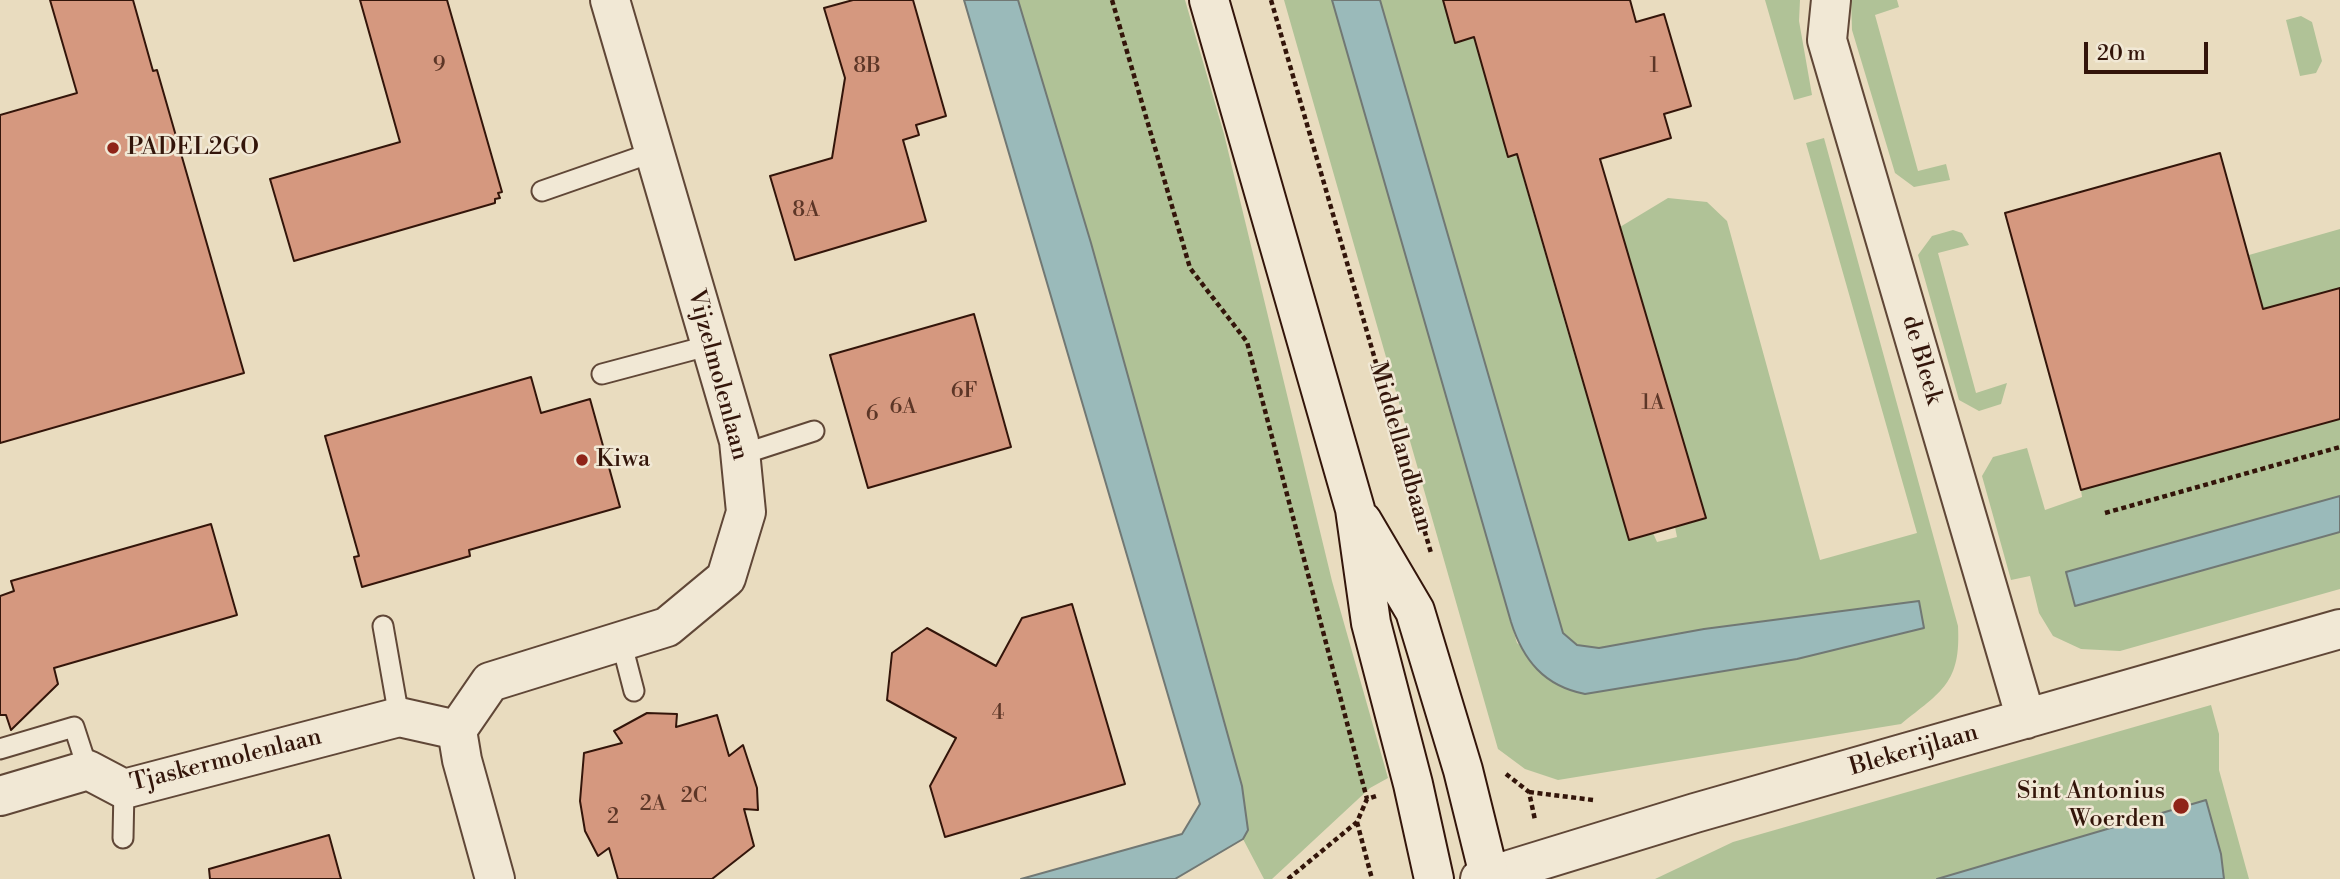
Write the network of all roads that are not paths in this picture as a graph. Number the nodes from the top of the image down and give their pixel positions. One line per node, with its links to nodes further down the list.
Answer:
1 (610, 0): 4 (street, Vijzelmolenlaan)
2 (1209, 0): 10 (street, Middellandbaan)
3 (1831, 0): 16 (street, de Bleek)
4 (654, 152): 5 (lane); 6 (street, Vijzelmolenlaan)
5 (542, 191)
6 (711, 345): 7 (lane); 9 (street, Vijzelmolenlaan)
7 (602, 374)
8 (814, 431): 9 (lane)
9 (740, 454): 13 (street, Vijzelmolenlaan)
10 (1355, 509): 23 (street, Middellandbaan); 25 (street, Middellandbaan)
11 (383, 626): 15 (lane)
12 (2340, 629): 16 (street, Blekerijlaan)
13 (621, 641): 14 (lane); 17 (street, Vijzelmolenlaan)
14 (634, 691)
15 (399, 717): 17 (street, Tjaskermolenlaan); 20 (street, Tjaskermolenlaan)
16 (2026, 719): 23 (street, Blekerijlaan)
17 (457, 730): 24 (street)
18 (0, 750): 19 (lane)
19 (88, 770): 20 (street, Tjaskermolenlaan); 21 (street)
20 (124, 789): 22 (lane)
21 (0, 796)
22 (123, 838)
23 (1486, 878)
24 (495, 879)
25 (1434, 879)

